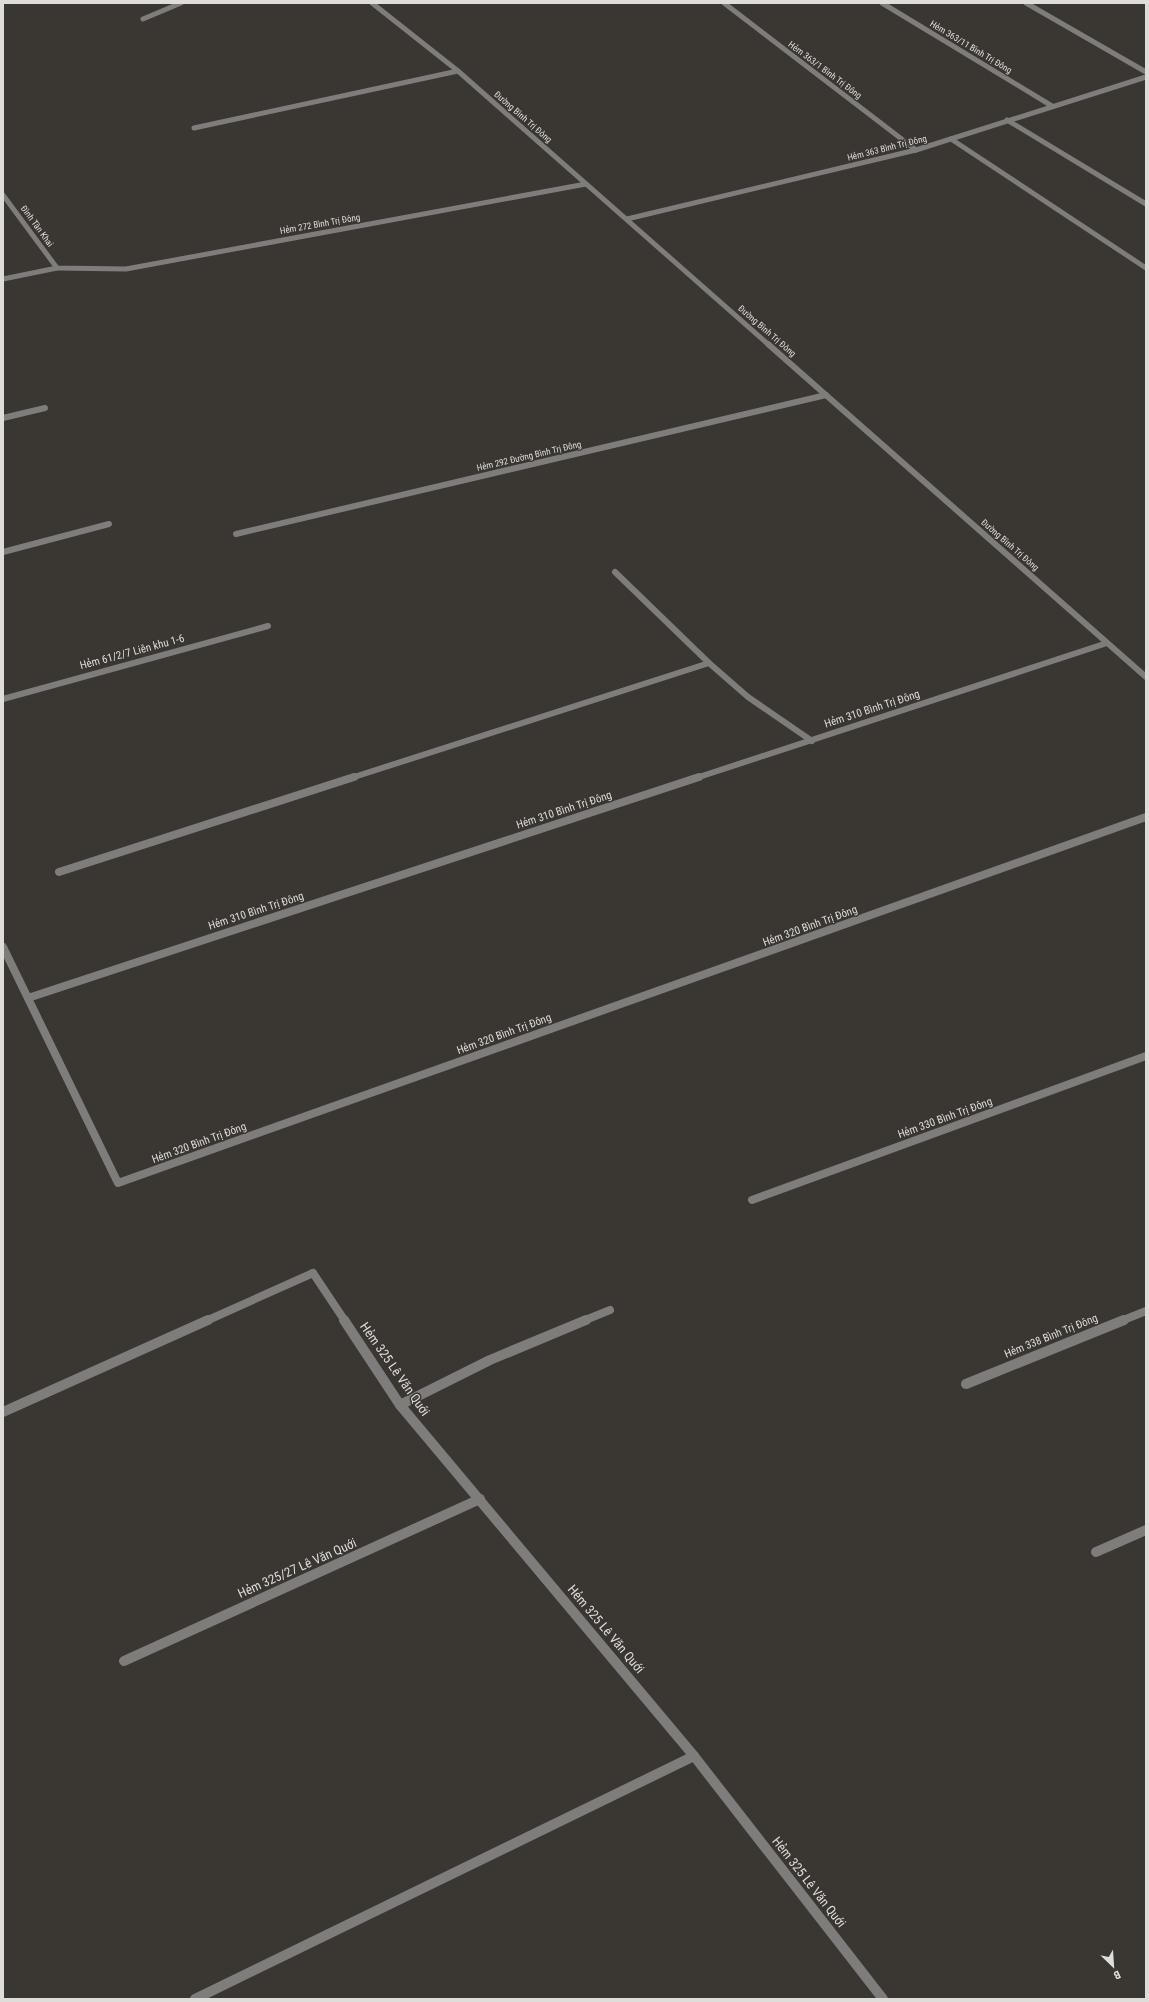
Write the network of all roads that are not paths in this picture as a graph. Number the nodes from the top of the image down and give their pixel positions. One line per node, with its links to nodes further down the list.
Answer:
1 (181, 3): 6 (street)
2 (372, 3): 7 (street, Đường Bình Trị Đông)
3 (724, 3): 14 (street, Hẻm 363/1 Bình Trị Đông)
4 (882, 3): 10 (street, Hẻm 363/11 Bình Trị Đông)
5 (1026, 3): 8 (street)
6 (143, 19)
7 (458, 71): 12 (street); 15 (street, Đường Bình Trị Đông)
8 (1146, 72)
9 (1146, 77): 10 (street, Hẻm 363 Bình Trị Đông)
10 (1052, 106): 11 (street, Hẻm 363 Bình Trị Đông)
11 (1008, 120): 13 (street, Hẻm 363 Bình Trị Đông); 17 (street)
12 (194, 128)
13 (951, 139): 14 (street, Hẻm 363 Bình Trị Đông); 20 (street)
14 (916, 150): 18 (street, Hẻm 363 Bình Trị Đông)
15 (586, 184): 18 (street, Đường Bình Trị Đông); 19 (street, Hẻm 272 Bình Trị Đông)
16 (3, 195): 19 (street, Đình Tân Khai)
17 (1146, 204)
18 (627, 219): 22 (street, Đường Bình Trị Đông)
19 (56, 268): 21 (street, Hẻm 272 Bình Trị Đông)
20 (1146, 268)
21 (3, 279)
22 (826, 395): 26 (street, Hẻm 292 Đường Bình Trị Đông); 30 (street, Đường Bình Trị Đông)
23 (45, 408): 24 (street)
24 (3, 418)
25 (109, 524): 27 (street)
26 (236, 534)
27 (3, 552)
28 (615, 572): 31 (street)
29 (268, 626): 33 (street, Hẻm 61/2/7 Liên khu 1-6)
30 (1107, 643): 32 (street, Đường Bình Trị Đông); 34 (street, Hẻm 310 Bình Trị Đông)
31 (709, 663): 34 (street); 36 (street)
32 (1146, 677)
33 (3, 699)
34 (812, 741): 38 (street, Hẻm 310 Bình Trị Đông)
35 (1146, 818): 38 (street, Hẻm 320 Bình Trị Đông)
36 (59, 872)
37 (3, 946): 38 (street, Hẻm 320 Bình Trị Đông)
38 (28, 998)
39 (1146, 1056): 40 (street, Hẻm 330 Bình Trị Đông)
40 (752, 1200)
41 (610, 1310): 44 (street)
42 (1146, 1311): 43 (street, Hẻm 338 Bình Trị Đông)
43 (966, 1384)
44 (400, 1405): 45 (street, Hẻm 325 Lê Văn Quới); 46 (street, Hẻm 325 Lê Văn Quới)
45 (3, 1412)
46 (480, 1499): 49 (street, Hẻm 325/27 Lê Văn Quới); 50 (street, Hẻm 325 Lê Văn Quới)
47 (1146, 1530): 48 (street)
48 (1096, 1552)
49 (124, 1661)
50 (694, 1756): 51 (street); 52 (street, Hẻm 325 Lê Văn Quới)
51 (195, 1999)
52 (883, 1999)

